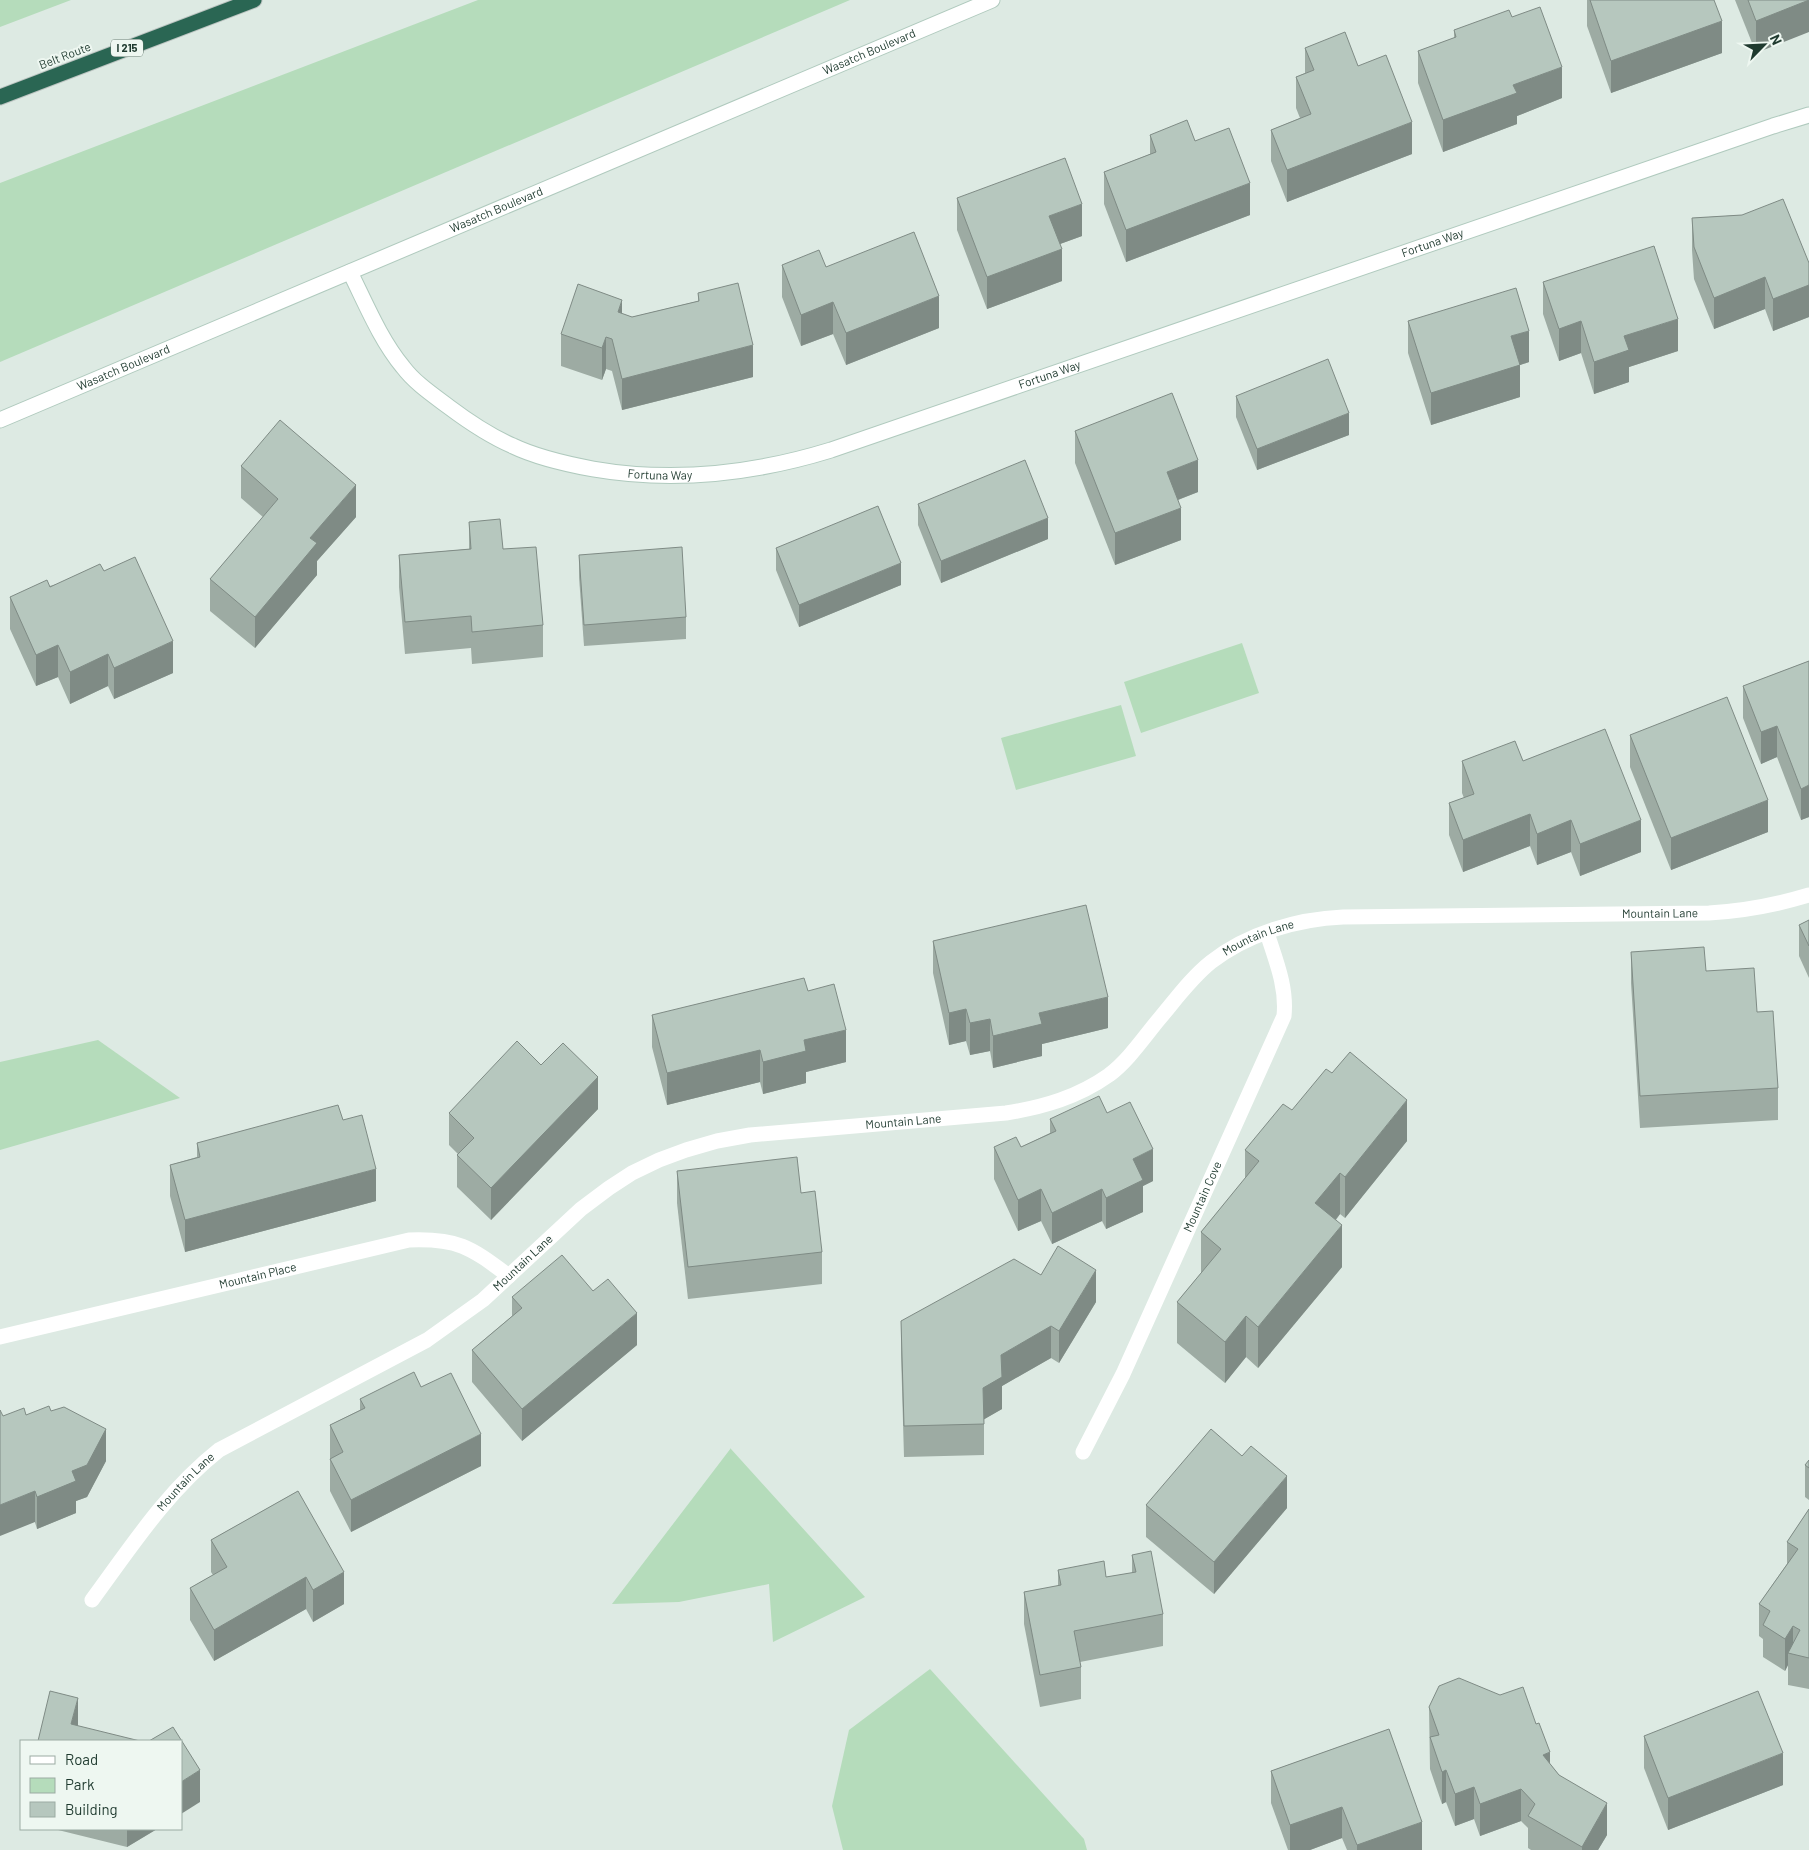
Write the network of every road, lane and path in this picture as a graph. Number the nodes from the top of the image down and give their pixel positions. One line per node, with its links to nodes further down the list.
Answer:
1 (254, 0): 3 (highway, Belt Route / I 215)
2 (992, 0): 5 (street, Wasatch Boulevard)
3 (0, 97)
4 (1809, 115): 5 (street, Fortuna Way)
5 (350, 272): 6 (street, Wasatch Boulevard)
6 (0, 420)
7 (1809, 895): 8 (street, Mountain Lane)
8 (1266, 933): 9 (street, Mountain Lane); 11 (street, Mountain Cove)
9 (510, 1276): 10 (street, Mountain Place); 12 (street, Mountain Lane)
10 (0, 1337)
11 (1083, 1452)
12 (92, 1600)

